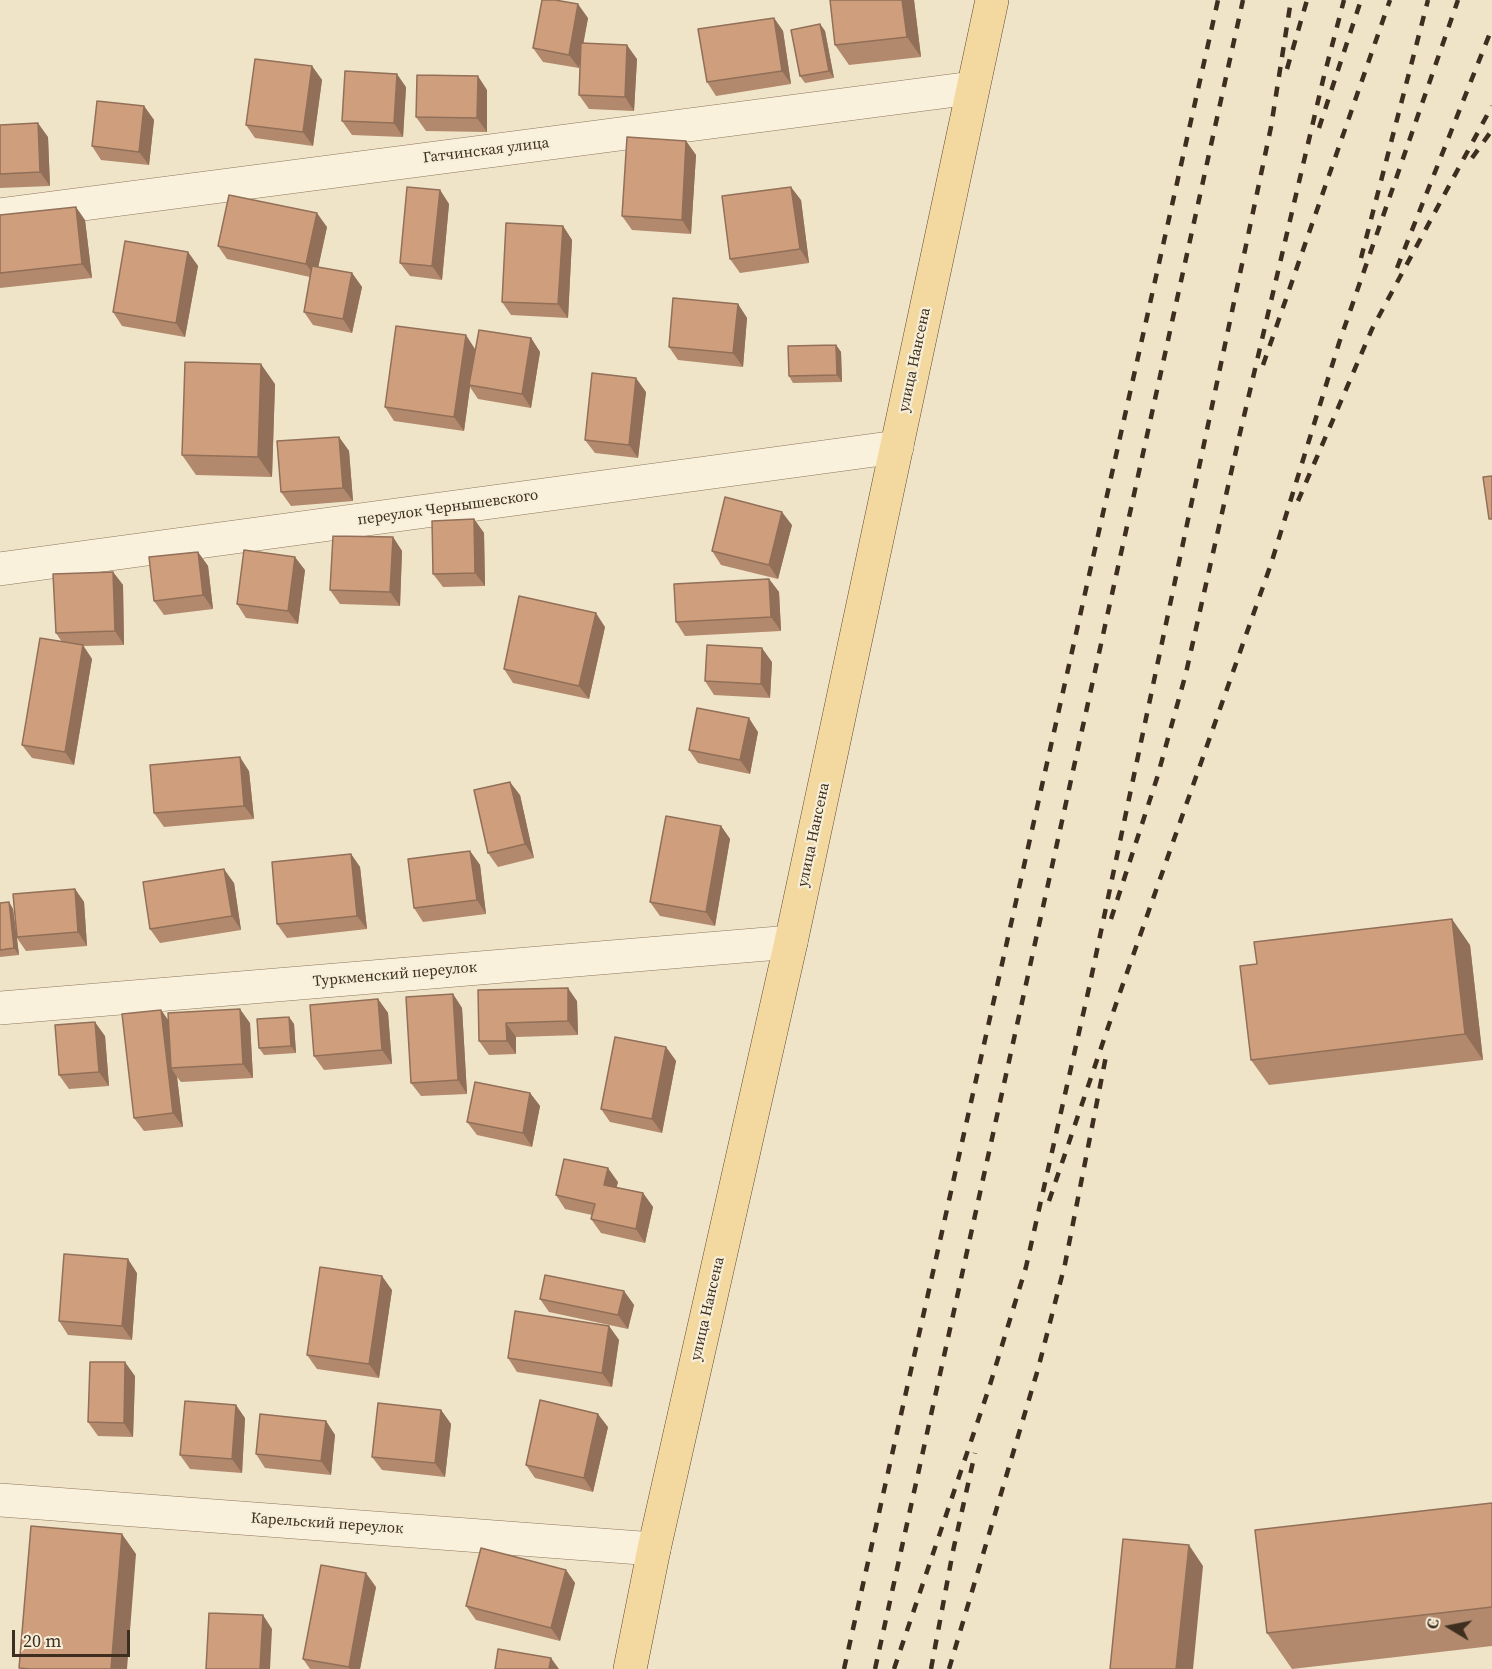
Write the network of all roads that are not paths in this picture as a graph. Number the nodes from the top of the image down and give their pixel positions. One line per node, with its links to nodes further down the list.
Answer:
1 (992, 0): 2 (main road, улица Нансена)
2 (972, 88): 3 (street, Гатчинская улица); 4 (main road, улица Нансена)
3 (0, 215)
4 (897, 447): 5 (street, переулок Чернышевского); 6 (main road, улица Нансена)
5 (0, 569)
6 (791, 942): 7 (street, Туркменский переулок); 9 (main road, улица Нансена)
7 (0, 1008)
8 (0, 1500): 9 (street, Карельский переулок)
9 (654, 1549): 10 (main road, улица Нансена)
10 (630, 1669)

